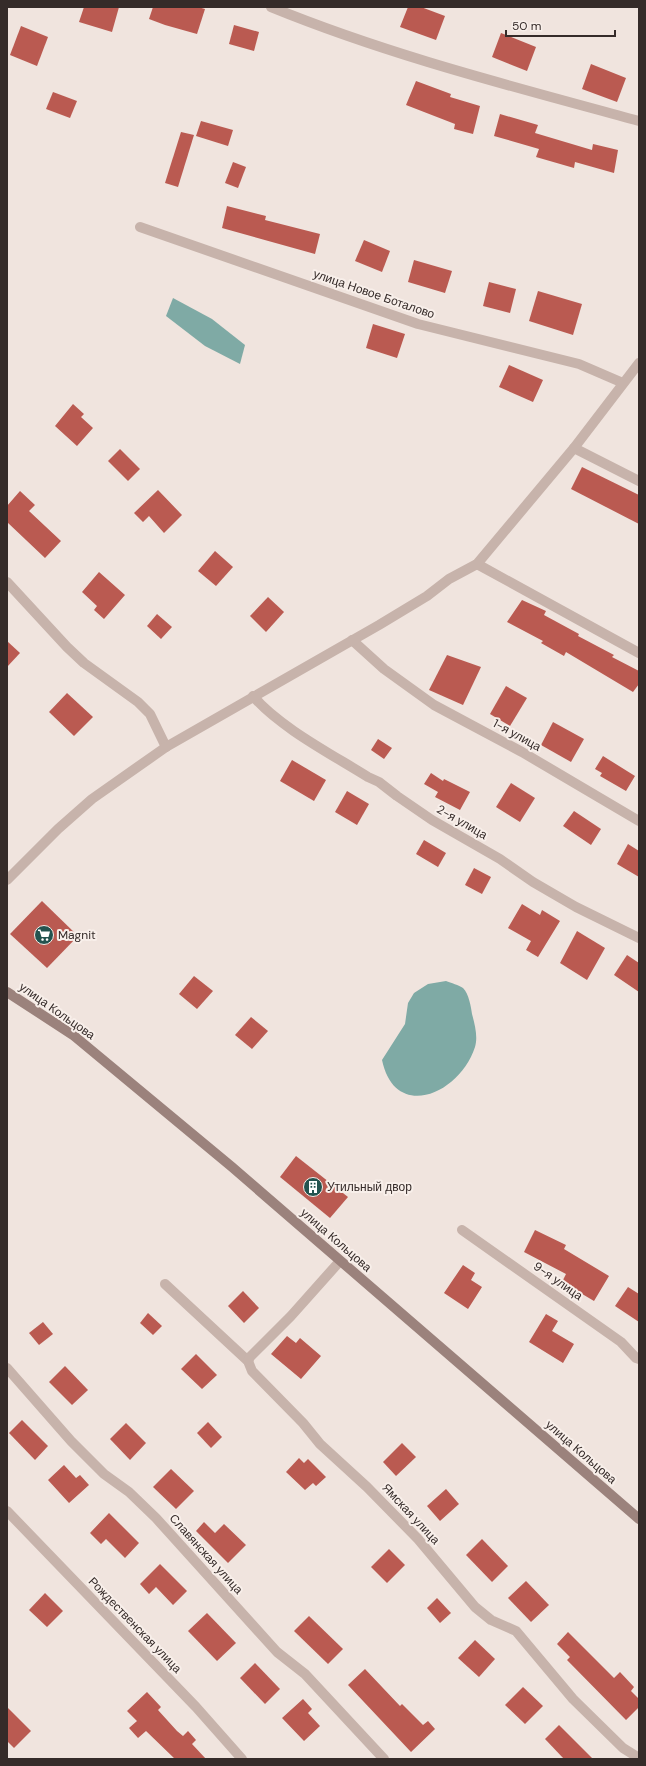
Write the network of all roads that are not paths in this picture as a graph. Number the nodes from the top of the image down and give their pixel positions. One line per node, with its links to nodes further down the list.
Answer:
1 (271, 7): 2 (street)
2 (639, 121)
3 (140, 227): 5 (street, улица Новое Боталово)
4 (639, 363): 5 (street)
5 (623, 383): 6 (street)
6 (574, 448): 7 (street); 8 (street)
7 (639, 481)
8 (477, 564): 10 (street); 11 (street)
9 (7, 582): 13 (street)
10 (352, 640): 12 (street); 14 (street, 1-я улица)
11 (639, 653)
12 (253, 696): 13 (street); 16 (street, 2-я улица)
13 (166, 747): 15 (street)
14 (639, 821)
15 (7, 880)
16 (639, 938)
17 (7, 992): 19 (main road, улица Кольцова)
18 (462, 1230): 21 (street, 9-я улица)
19 (340, 1261): 22 (street); 25 (main road, улица Кольцова)
20 (165, 1284): 22 (street, Ямская улица)
21 (638, 1358)
22 (248, 1362): 26 (street, Ямская улица)
23 (7, 1368): 28 (street, Славянская улица)
24 (7, 1511): 27 (street, Рождественская улица)
25 (639, 1519)
26 (639, 1758)
27 (242, 1759)
28 (384, 1759)

